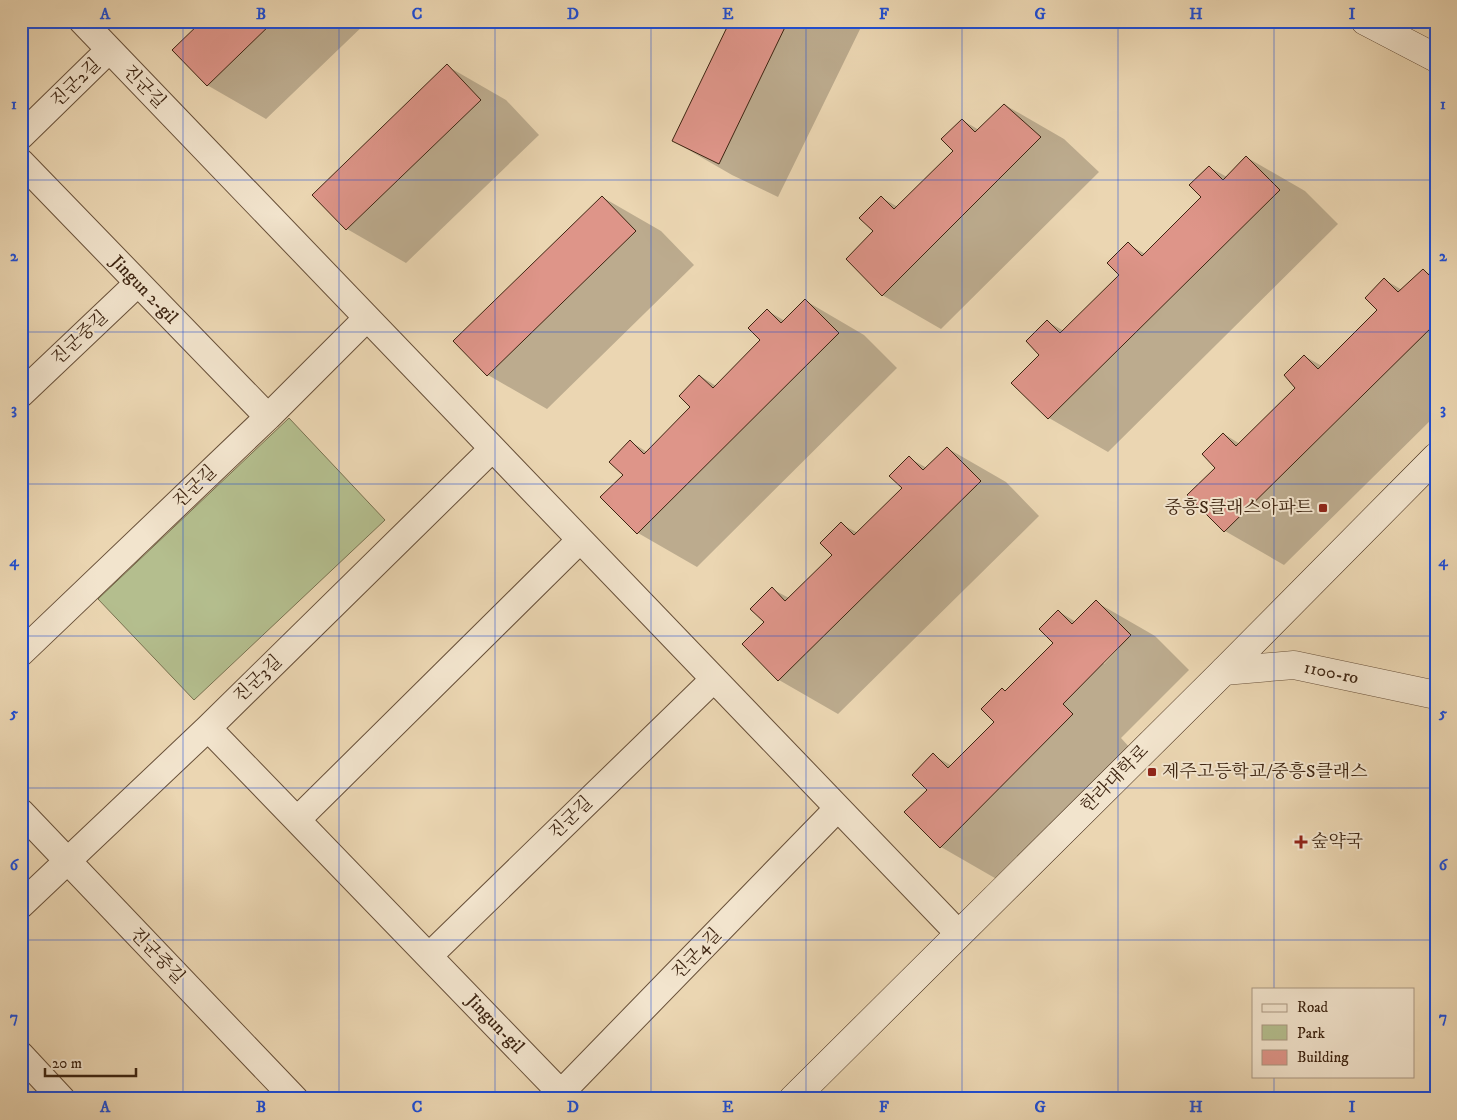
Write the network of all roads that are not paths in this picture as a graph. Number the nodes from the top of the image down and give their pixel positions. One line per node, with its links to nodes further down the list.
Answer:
1 (82, 21): 3 (street)
2 (1366, 21): 4 (main road)
3 (109, 50): 5 (street, 진군2길); 8 (street, 진군길)
4 (1436, 58)
5 (21, 136)
6 (21, 162): 7 (street, Jingun 2-gil)
7 (138, 283): 9 (street, 진군중길); 10 (street, Jingun 2-gil)
8 (367, 318): 10 (street, 진군길); 11 (street, 진군길)
9 (21, 394)
10 (268, 418): 14 (street, 진군길)
11 (492, 449): 13 (street, 진군길); 18 (street, 진군3길)
12 (1436, 457): 15 (main road, 한라대학로)
13 (580, 540): 16 (street, 진군길); 21 (street)
14 (21, 653)
15 (1224, 671): 17 (main road, 1100-ro); 24 (main road, 한라대학로)
16 (714, 679): 19 (street, 진군길); 25 (street, 진군길)
17 (1436, 695)
18 (208, 728): 21 (street); 22 (street, 진군3길)
19 (838, 808): 24 (street, 진군길); 27 (street, 진군4길)
20 (21, 812): 22 (street, 진군중길)
21 (297, 820): 25 (street, Jingun-gil)
22 (67, 862): 23 (street, 진군3길); 29 (street, 진군중길)
23 (21, 905)
24 (959, 934): 30 (main road, 한라대학로)
25 (429, 956): 27 (street, Jingun-gil)
26 (26, 1068): 28 (street)
27 (558, 1096)
28 (62, 1099)
29 (295, 1099)
30 (793, 1099)

